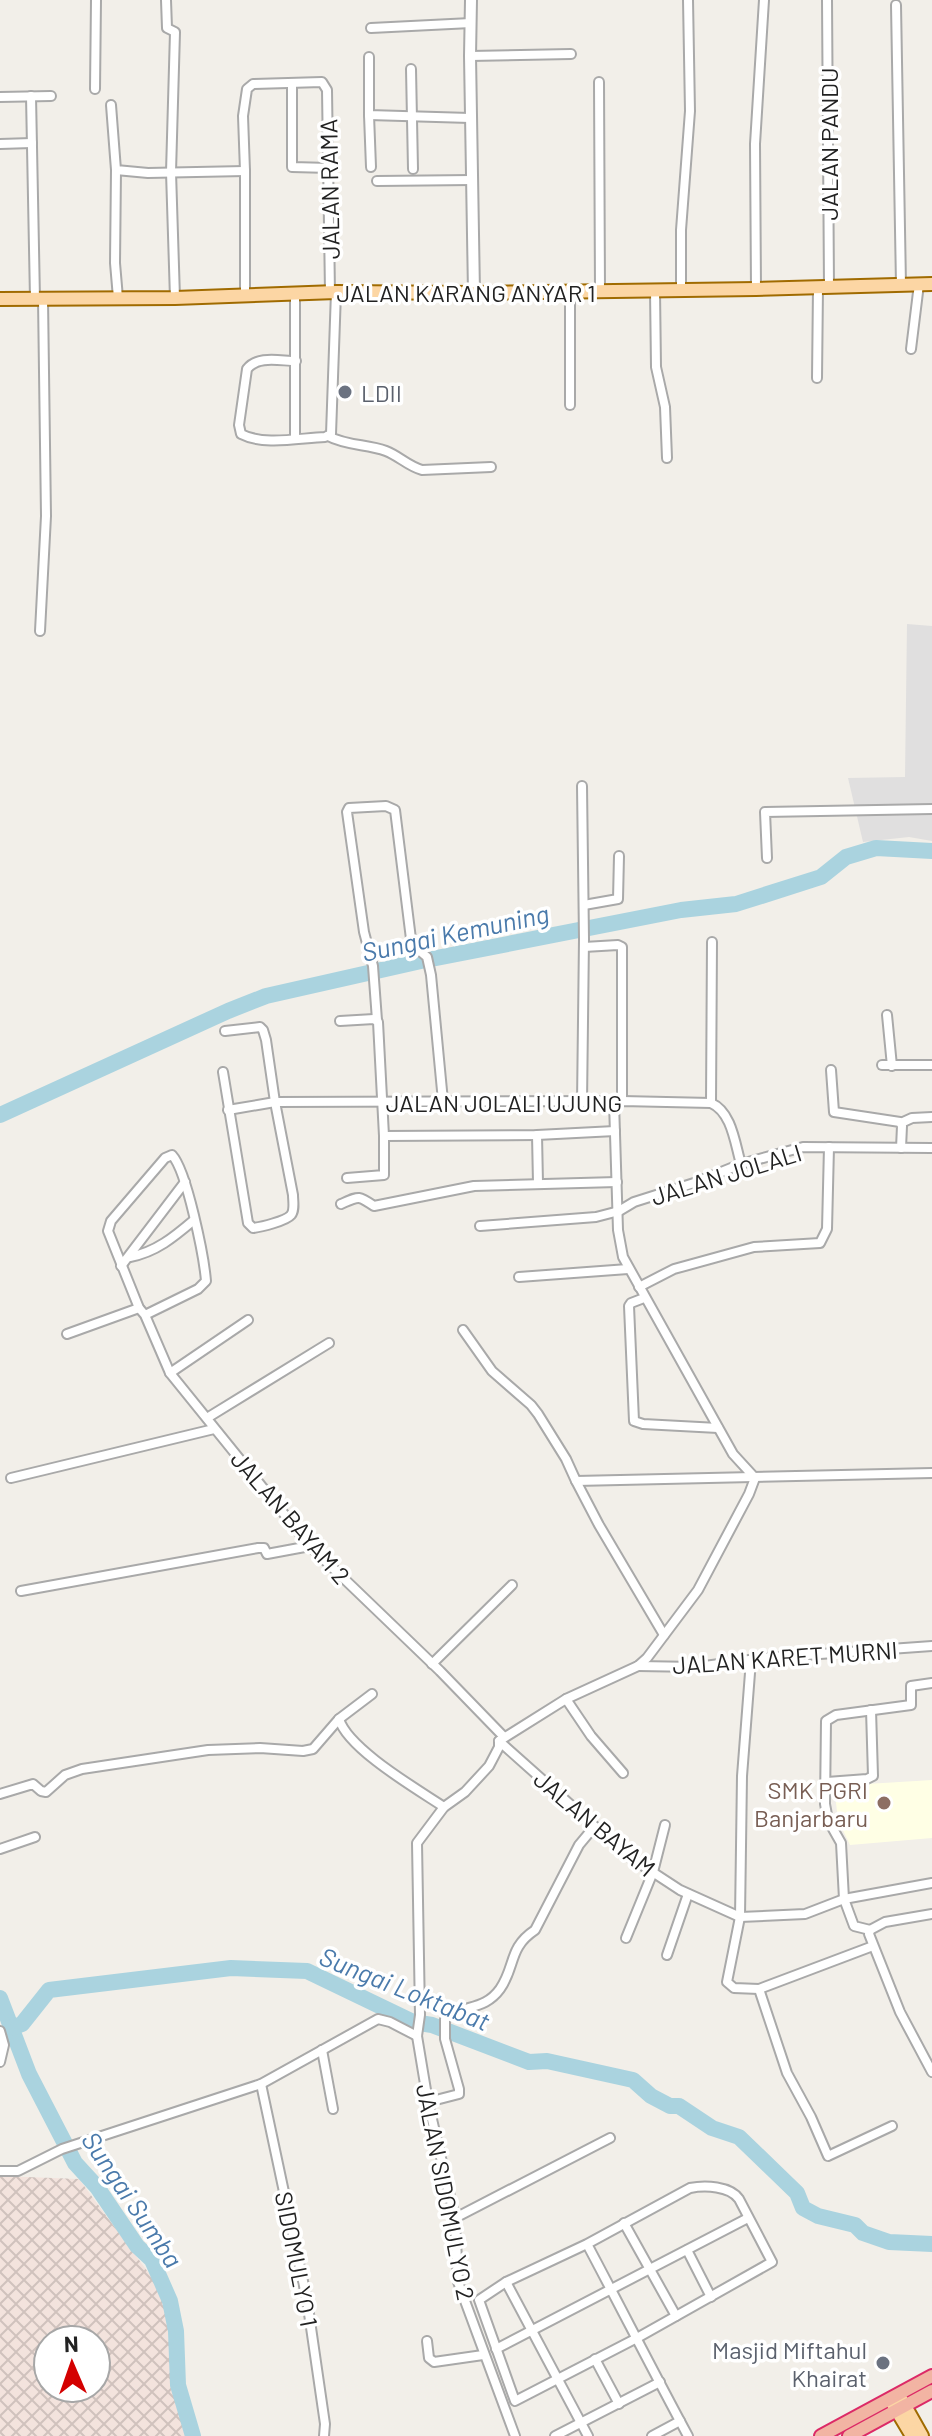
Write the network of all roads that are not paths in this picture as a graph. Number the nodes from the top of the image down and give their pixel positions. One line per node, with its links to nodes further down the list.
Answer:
1 (96, 0): 16 (street)
2 (166, 0): 31 (street)
3 (471, 0): 8 (street)
4 (688, 0): 38 (street)
5 (764, 0): 37 (street)
6 (827, 0): 36 (street, JALAN PANDU)
7 (896, 5): 35 (street)
8 (471, 23): 9 (street); 11 (street)
9 (371, 28)
10 (571, 54): 11 (street)
11 (470, 56): 23 (street)
12 (369, 57): 21 (street)
13 (411, 69): 22 (street)
14 (599, 82): 39 (street)
15 (292, 83): 27 (street, JALAN RAMA); 27 (street); 30 (street)
16 (95, 89)
17 (31, 96): 18 (street); 19 (street); 24 (street)
18 (51, 96)
19 (0, 97)
20 (111, 105): 29 (street)
21 (369, 115): 22 (street); 26 (street)
22 (412, 116): 23 (street); 28 (street)
23 (470, 118): 32 (street)
24 (32, 143): 25 (street); 49 (street)
25 (0, 144)
26 (371, 167)
27 (330, 168): 41 (street, JALAN RAMA)
28 (413, 169)
29 (116, 170): 31 (street); 46 (street)
30 (245, 171): 31 (street); 45 (street)
31 (171, 172): 47 (street)
32 (472, 180): 33 (street); 44 (street)
33 (377, 181)
34 (926, 284): 35 (main road, JALAN KARANG ANYAR 1); 50 (street)
35 (901, 285): 36 (main road, JALAN KARANG ANYAR 1)
36 (823, 288): 37 (main road, JALAN KARANG ANYAR 1); 52 (street, JALAN PANDU)
37 (756, 289): 38 (main road, JALAN KARANG ANYAR 1)
38 (681, 290): 40 (main road, JALAN KARANG ANYAR 1)
39 (600, 291): 40 (main road, JALAN KARANG ANYAR 1); 42 (main road, JALAN KARANG ANYAR 1)
40 (655, 291): 56 (street)
41 (333, 292): 43 (main road, JALAN KARANG ANYAR 1); 44 (main road, JALAN KARANG ANYAR 1); 54 (street, JALAN RAMA)
42 (570, 292): 44 (main road, JALAN KARANG ANYAR 1); 53 (street)
43 (295, 293): 45 (main road, JALAN KARANG ANYAR 1); 51 (street)
44 (474, 293)
45 (245, 295): 47 (main road, JALAN KARANG ANYAR 1)
46 (118, 298): 47 (main road, JALAN KARANG ANYAR 1); 49 (main road, JALAN KARANG ANYAR 1)
47 (175, 298)
48 (0, 299): 49 (main road, JALAN KARANG ANYAR 1)
49 (39, 299): 58 (street)
50 (911, 349)
51 (296, 361): 55 (street); 55 (street)
52 (817, 378)
53 (570, 405)
54 (329, 435): 55 (street); 57 (street)
55 (295, 438)
56 (667, 458)
57 (491, 467)
58 (40, 631)
59 (582, 786): 63 (street)
60 (932, 809): 62 (street)
61 (619, 856): 63 (street)
62 (767, 858)
63 (584, 905): 65 (street)
64 (712, 942): 78 (street)
65 (584, 943): 74 (street); 77 (street)
66 (887, 1015): 70 (street)
67 (377, 1020): 68 (street); 73 (street); 76 (street)
68 (340, 1021)
69 (225, 1031): 75 (street)
70 (932, 1065)
71 (831, 1070): 81 (street)
72 (223, 1072): 79 (street)
73 (443, 1101): 76 (street, JALAN JOLALI UJUNG); 77 (street, JALAN JOLALI UJUNG)
74 (618, 1101): 77 (street, JALAN JOLALI UJUNG); 78 (street, JALAN JOLALI UJUNG); 82 (street)
75 (275, 1102): 76 (street, JALAN JOLALI UJUNG); 79 (street, JALAN JOLALI UJUNG); 79 (street)
76 (382, 1102): 84 (street)
77 (582, 1103)
78 (711, 1103): 88 (street)
79 (228, 1110)
80 (932, 1117): 81 (street)
81 (901, 1123): 86 (street)
82 (615, 1131): 83 (street); 91 (street)
83 (537, 1135): 84 (street); 92 (street)
84 (384, 1136): 89 (street)
85 (829, 1147): 86 (street, JALAN JOLALI); 88 (street, JALAN JOLALI); 101 (street)
86 (901, 1148): 87 (street, JALAN JOLALI)
87 (932, 1148)
88 (741, 1164): 94 (street, JALAN JOLALI)
89 (347, 1178)
90 (185, 1182): 95 (street); 97 (street); 98 (street, JALAN BAYAM 2)
91 (617, 1182): 92 (street); 94 (street)
92 (538, 1183): 93 (street)
93 (341, 1204)
94 (619, 1211): 96 (street, JALAN JOLALI); 99 (street)
95 (194, 1220): 97 (street); 103 (street)
96 (480, 1226)
97 (129, 1257): 98 (street)
98 (121, 1266): 103 (street, JALAN BAYAM 2)
99 (628, 1269): 100 (street); 101 (street)
100 (519, 1277)
101 (639, 1287): 102 (street)
102 (644, 1298): 110 (street); 110 (street)
103 (142, 1312): 106 (street); 108 (street, JALAN BAYAM 2)
104 (248, 1320): 108 (street)
105 (463, 1330): 115 (street)
106 (67, 1334)
107 (329, 1343): 109 (street)
108 (170, 1373): 109 (street, JALAN BAYAM 2)
109 (207, 1418): 111 (street, JALAN BAYAM 2)
110 (718, 1428): 114 (street)
111 (214, 1429): 113 (street); 116 (street, JALAN BAYAM 2)
112 (932, 1473): 114 (street)
113 (11, 1478)
114 (755, 1478): 115 (street); 119 (street)
115 (576, 1481): 119 (street)
116 (310, 1546): 118 (street); 122 (street, JALAN BAYAM 2)
117 (512, 1585): 122 (street)
118 (21, 1591)
119 (664, 1635): 123 (street)
120 (932, 1646): 121 (street, JALAN KARET MURNI)
121 (751, 1660): 123 (street, JALAN KARET MURNI); 143 (street)
122 (432, 1664): 129 (street, JALAN BAYAM 2)
123 (638, 1666): 126 (street)
124 (932, 1683): 127 (street)
125 (372, 1694): 128 (street)
126 (566, 1699): 129 (street); 130 (street)
127 (871, 1710): 131 (street); 131 (street)
128 (339, 1719): 132 (street); 133 (street)
129 (502, 1739): 133 (street, JALAN SIDOMULYO 2); 135 (street, JALAN BAYAM)
130 (623, 1773)
131 (827, 1782): 141 (street)
132 (0, 1794)
133 (444, 1807): 150 (street, JALAN SIDOMULYO 2)
134 (665, 1825): 138 (street)
135 (594, 1827): 138 (street, JALAN BAYAM); 155 (street)
136 (35, 1837): 137 (street)
137 (0, 1849)
138 (653, 1872): 140 (street, JALAN BAYAM); 145 (street)
139 (932, 1883): 141 (street)
140 (688, 1894): 143 (street, JALAN BAYAM); 147 (street)
141 (844, 1899): 143 (street); 144 (street)
142 (932, 1914): 144 (street)
143 (740, 1917): 148 (street)
144 (870, 1930): 146 (street)
145 (626, 1938)
146 (873, 1946): 148 (street); 153 (street)
147 (667, 1955)
148 (759, 1989): 157 (street)
149 (0, 2031): 152 (street)
150 (417, 2034): 151 (street); 155 (street, JALAN SIDOMULYO 2)
151 (322, 2050): 154 (street); 156 (street)
152 (0, 2062)
153 (932, 2072)
154 (261, 2084): 159 (street); 184 (street, SIDOMULYO 1)
155 (428, 2102): 160 (street, JALAN SIDOMULYO 2)
156 (333, 2109)
157 (892, 2126)
158 (610, 2138): 160 (street)
159 (0, 2171)
160 (455, 2218): 174 (street, JALAN SIDOMULYO 2)
161 (748, 2218): 162 (street); 164 (street); 168 (street)
162 (624, 2223): 163 (street); 165 (street)
163 (587, 2244): 166 (street); 167 (street)
164 (687, 2250): 165 (street); 168 (street)
165 (649, 2270): 167 (street); 169 (street)
166 (506, 2282): 170 (street); 173 (street)
167 (611, 2290): 170 (street); 171 (street)
168 (711, 2297): 169 (street)
169 (676, 2316): 171 (street)
170 (532, 2331): 173 (street); 177 (street)
171 (637, 2338): 175 (street); 178 (street)
172 (427, 2341): 174 (street)
173 (496, 2349): 177 (street)
174 (483, 2355): 185 (street, JALAN SIDOMULYO 2)
175 (595, 2359): 177 (street); 181 (street)
176 (932, 2376): 180 (highway)
177 (556, 2378): 183 (street)
178 (660, 2382): 181 (street); 182 (street)
179 (932, 2391): 180 (highway)
180 (897, 2402): 190 (highway); 191 (highway); 192 (main road); 193 (main road)
181 (619, 2404): 183 (street)
182 (680, 2421): 188 (street); 189 (street)
183 (582, 2424): 186 (street); 187 (street)
184 (324, 2436)
185 (515, 2436)
186 (555, 2436)
187 (588, 2436)
188 (652, 2436)
189 (688, 2436)
190 (821, 2436)
191 (849, 2436)
192 (912, 2436)
193 (922, 2436)

